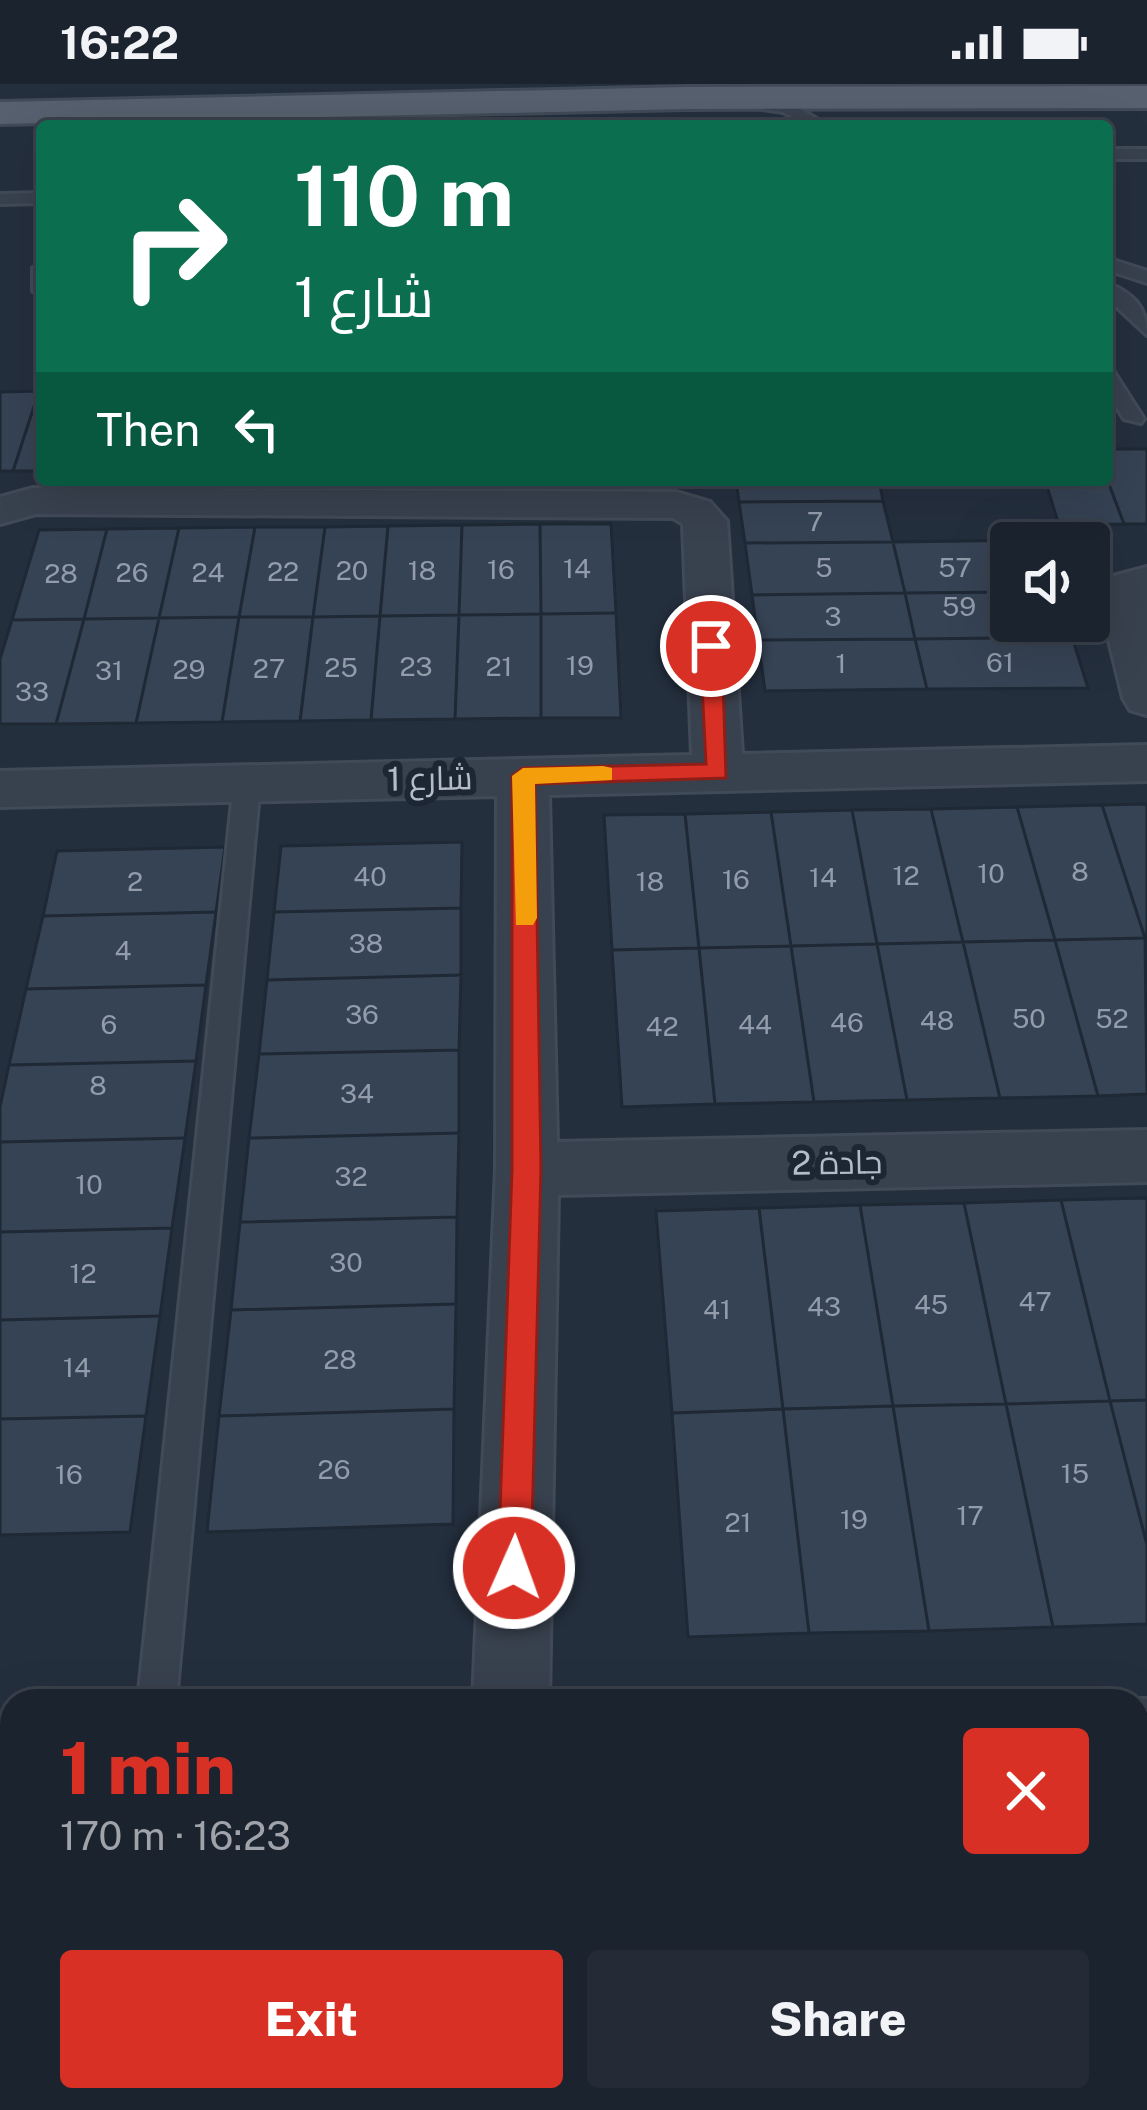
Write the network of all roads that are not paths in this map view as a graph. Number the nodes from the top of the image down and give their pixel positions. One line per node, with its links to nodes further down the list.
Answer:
1 (699, 98): 2 (main road); 3 (main road); 4 (main road); 5 (lane)
2 (1147, 100)
3 (0, 112)
4 (365, 120)
5 (810, 120)
6 (36, 131): 7 (main road)
7 (0, 133)
8 (1147, 154): 9 (lane)
9 (1113, 156)
10 (36, 198): 11 (lane)
11 (0, 200)
12 (1113, 267): 13 (lane)
13 (1147, 278)
14 (1113, 294): 15 (lane)
15 (1147, 328)
16 (1113, 386): 17 (lane)
17 (1134, 419)
18 (0, 511): 22 (street)
19 (1147, 581): 20 (street)
20 (1147, 698)
21 (1147, 763): 22 (street, شارع 1)
22 (718, 772): 23 (street, شارع 1)
23 (523, 776): 24 (street, شارع 1); 27 (street)
24 (247, 782): 25 (street, شارع 1); 28 (lane)
25 (2, 795)
26 (1147, 1156): 27 (street, جادة 2)
27 (526, 1169): 29 (street)
28 (158, 1689)
29 (511, 1689)

